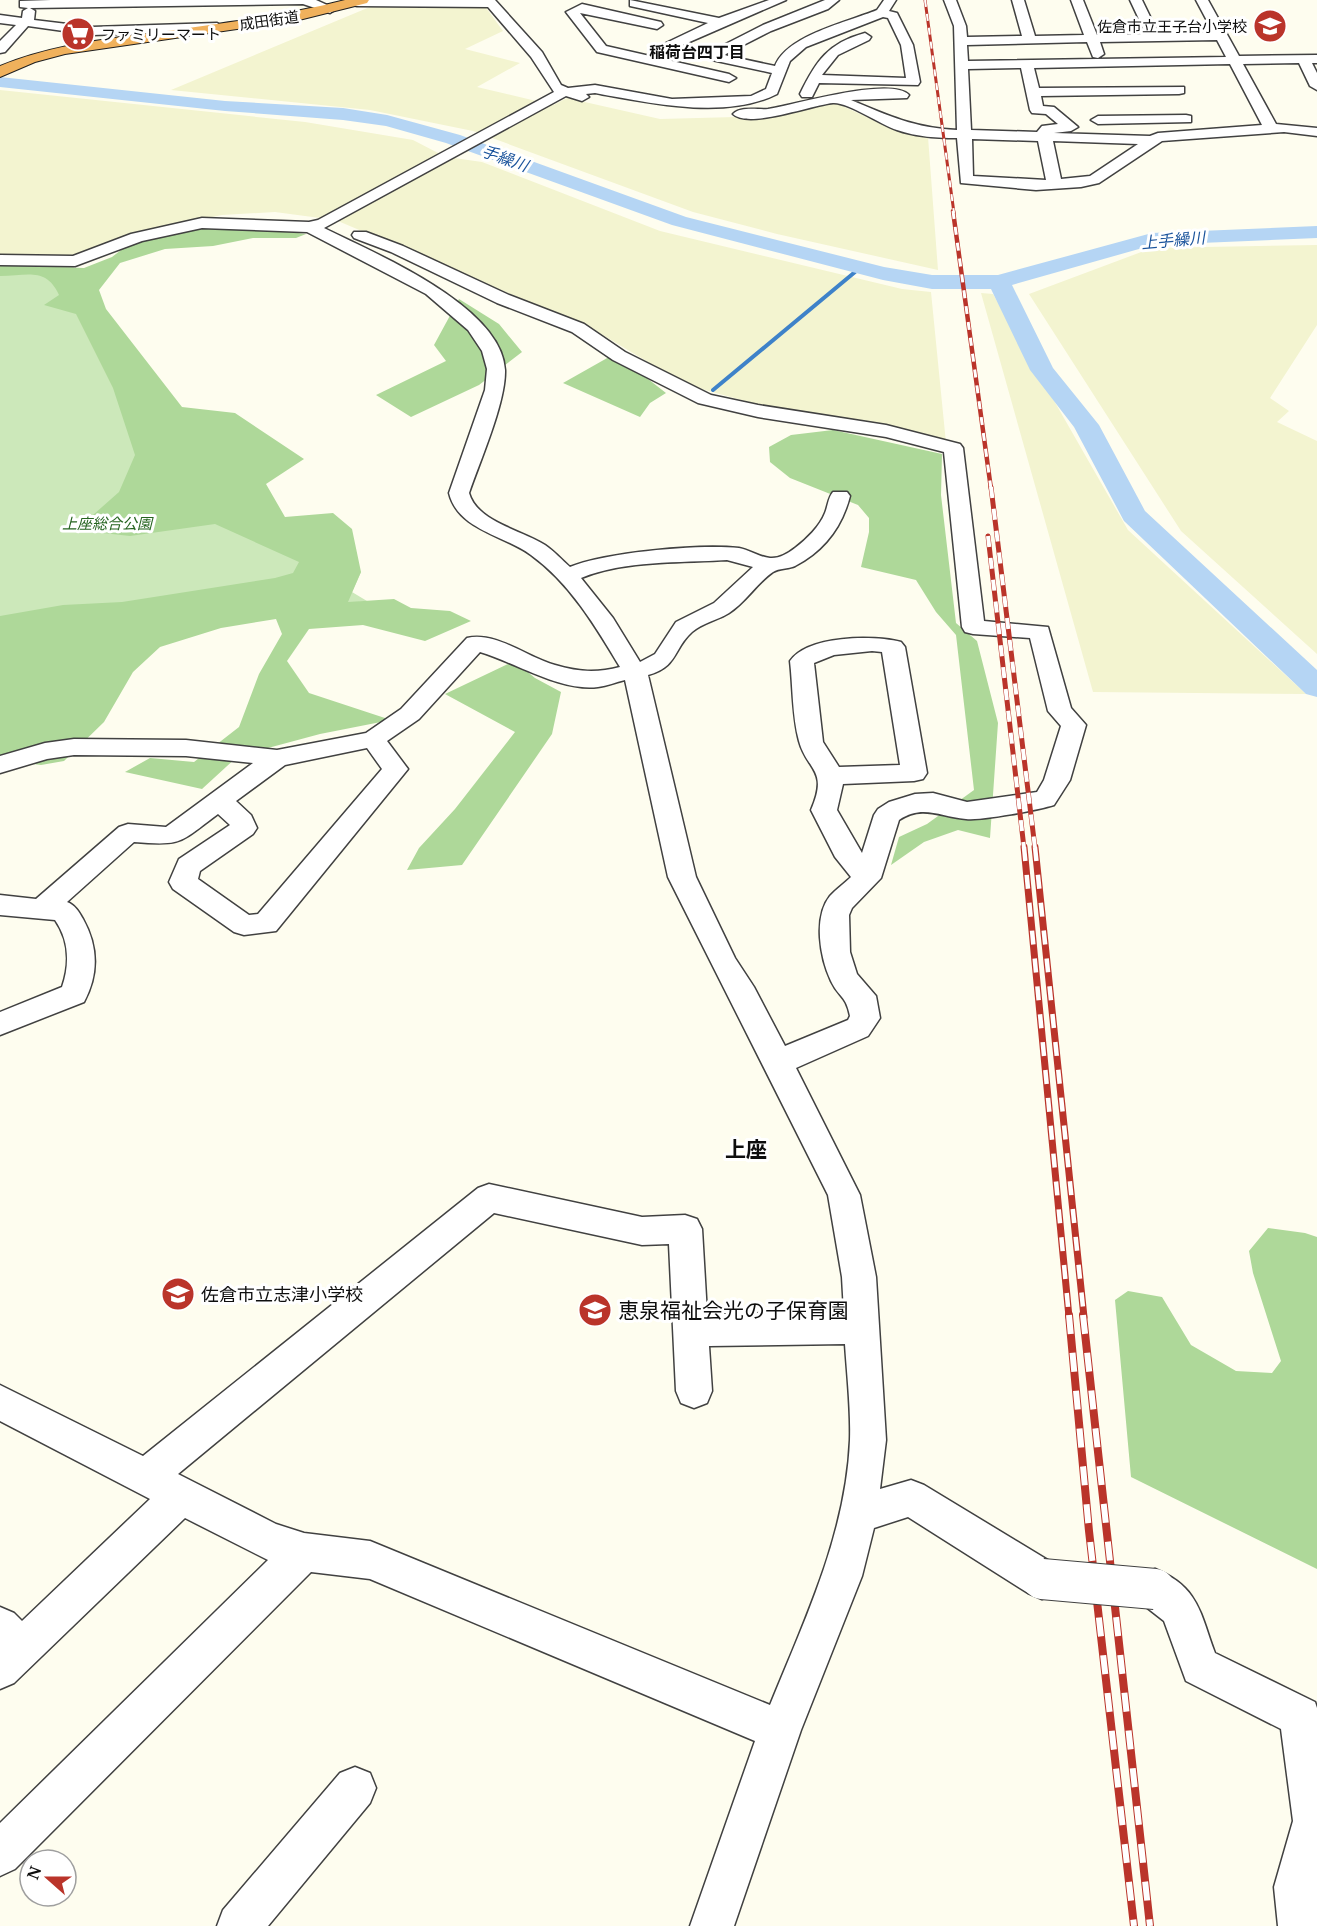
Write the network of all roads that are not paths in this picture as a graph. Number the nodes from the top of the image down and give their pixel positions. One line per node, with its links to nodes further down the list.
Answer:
1 (618, 0): 20 (street)
2 (743, 0): 17 (street)
3 (780, 0): 17 (street)
4 (833, 0): 22 (street)
5 (890, 0): 19 (street)
6 (950, 0): 38 (street)
7 (1018, 0): 37 (street)
8 (1077, 0): 36 (street)
9 (1136, 0): 35 (street)
10 (1202, 0): 34 (street)
11 (19, 1): 12 (street); 25 (street)
12 (161, 1): 15 (street); 21 (street)
13 (354, 1): 14 (street); 18 (highway, 成田街道)
14 (490, 1): 57 (street)
15 (312, 3): 18 (street); 24 (street)
16 (702, 4): 20 (street)
17 (763, 6): 22 (street); 26 (street)
18 (330, 9): 24 (highway, 成田街道)
19 (882, 12): 30 (street); 31 (street)
20 (682, 14): 26 (street); 27 (street)
21 (150, 16): 24 (street); 25 (street)
22 (799, 16): 30 (street); 40 (street)
23 (0, 19): 25 (street)
24 (232, 20): 28 (highway, 成田街道)
25 (26, 21): 28 (street); 39 (street)
26 (720, 22): 40 (street)
27 (657, 25): 29 (street); 33 (street)
28 (217, 27): 52 (highway, 成田街道)
29 (584, 27): 32 (street); 43 (street)
30 (841, 29): 51 (street)
31 (887, 29): 54 (street); 54 (street)
32 (607, 32)
33 (639, 33)
34 (1221, 36): 35 (street); 44 (street)
35 (1154, 38): 36 (street)
36 (1092, 39): 37 (street); 46 (street)
37 (1030, 40): 38 (street)
38 (961, 41): 49 (street)
39 (0, 49)
40 (712, 56): 48 (street)
41 (1303, 59): 42 (street); 44 (street); 55 (street)
42 (1317, 59)
43 (651, 60): 50 (street); 53 (street)
44 (1234, 60): 45 (street); 65 (street)
45 (1166, 61): 46 (street); 62 (street)
46 (1101, 63): 47 (street)
47 (1027, 64): 49 (street); 58 (street)
48 (753, 65): 51 (street); 53 (street)
49 (962, 65): 67 (street)
50 (635, 68)
51 (780, 71): 57 (street)
52 (0, 72)
53 (729, 78): 56 (street)
54 (814, 79): 61 (street)
55 (1316, 85)
56 (694, 88)
57 (564, 92): 61 (street); 71 (street)
58 (1033, 92): 62 (street); 64 (street)
59 (902, 94): 60 (street)
60 (838, 99): 61 (street); 67 (street)
61 (801, 107)
62 (1194, 109): 64 (street); 65 (street)
63 (1306, 116): 65 (street)
64 (1062, 121): 68 (street)
65 (1268, 123): 66 (street); 69 (street)
66 (1317, 132)
67 (965, 135): 68 (street); 70 (street)
68 (1045, 137): 69 (street); 70 (street)
69 (1150, 140): 70 (street)
70 (1054, 184)
71 (317, 225): 72 (street); 75 (street); 82 (street)
72 (0, 260)
73 (840, 496): 74 (street)
74 (768, 566): 75 (street); 76 (street)
75 (567, 576): 76 (street)
76 (635, 672): 77 (street); 86 (street)
77 (373, 739): 78 (street); 81 (street)
78 (278, 758): 79 (street); 81 (street)
79 (0, 765)
80 (830, 776): 80 (street); 82 (street)
81 (219, 801): 84 (street)
82 (867, 878): 86 (street)
83 (0, 905): 84 (street)
84 (43, 908): 85 (street)
85 (0, 1024)
86 (776, 1063): 87 (street)
87 (862, 1328): 88 (street); 93 (street)
88 (691, 1330): 89 (street); 91 (street)
89 (694, 1391)
90 (0, 1402): 91 (street)
91 (146, 1477): 92 (street)
92 (182, 1495): 94 (street); 95 (street)
93 (858, 1514): 96 (street); 101 (street, bridge)
94 (304, 1552): 96 (street); 98 (street)
95 (7, 1649)
96 (780, 1730): 100 (street)
97 (355, 1788): 99 (street)
98 (0, 1854)
99 (239, 1926)
100 (712, 1926)
101 (1300, 1926)

